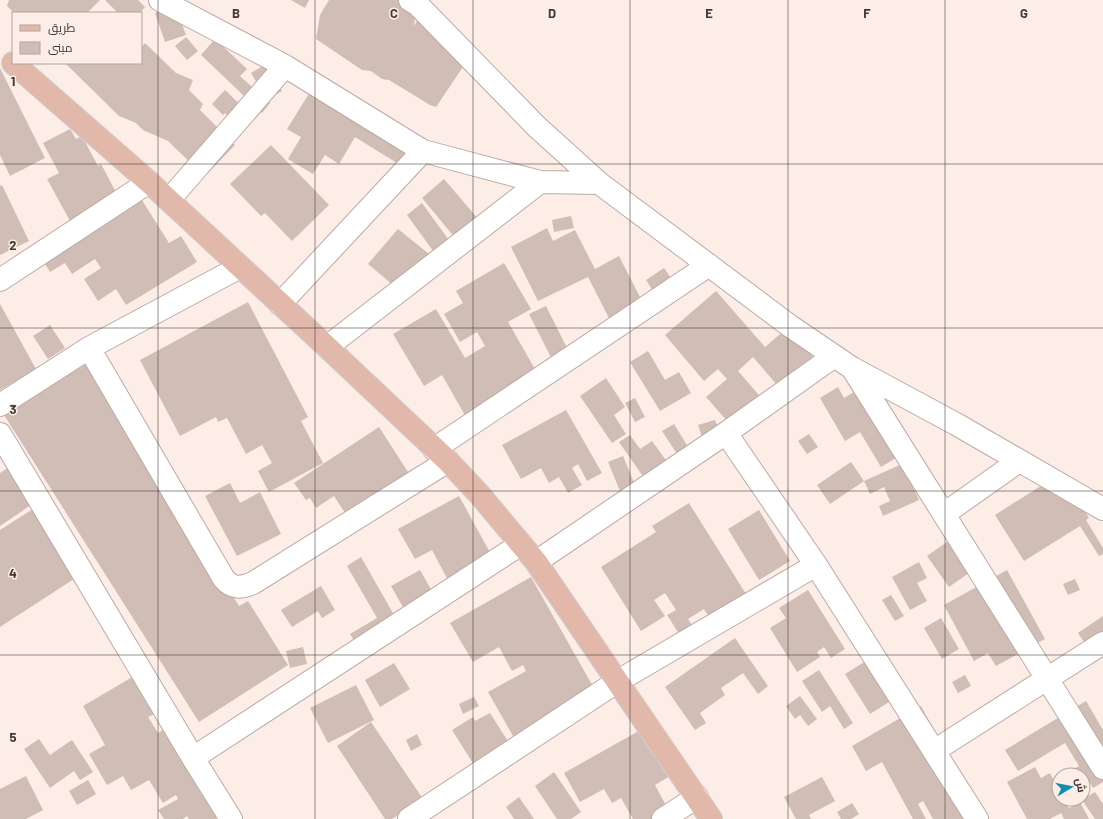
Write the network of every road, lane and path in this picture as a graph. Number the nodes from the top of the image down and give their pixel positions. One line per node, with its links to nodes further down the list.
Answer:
1 (160, 0): 6 (street)
2 (410, 0): 10 (street)
3 (0, 51): 4 (main road)
4 (12, 62)
5 (14, 64): 8 (main road)
6 (286, 66): 7 (street); 11 (street)
7 (423, 151): 9 (street); 15 (street)
8 (149, 182): 11 (main road); 14 (street)
9 (540, 182): 10 (street); 16 (street)
10 (599, 183): 12 (street)
11 (168, 200): 13 (main road)
12 (709, 265): 18 (street); 23 (street)
13 (240, 266): 15 (main road); 17 (street)
14 (0, 280)
15 (280, 304): 16 (main road)
16 (327, 347): 23 (main road)
17 (89, 348): 20 (street); 23 (street)
18 (833, 357): 19 (street); 21 (street)
19 (852, 368): 24 (street); 26 (street)
20 (0, 405)
21 (726, 433): 28 (street); 29 (street)
22 (0, 434): 34 (street)
23 (441, 455): 27 (main road)
24 (1020, 461): 25 (street); 26 (street)
25 (1103, 509)
26 (944, 514): 31 (street)
27 (521, 544): 28 (main road); 34 (street)
28 (536, 562): 32 (main road)
29 (816, 565): 32 (street); 33 (street)
30 (1103, 642): 31 (street)
31 (1048, 679): 33 (street); 35 (street)
32 (618, 681): 36 (main road); 38 (street)
33 (934, 751): 41 (street)
34 (192, 758): 37 (street)
35 (1103, 768)
36 (697, 797): 39 (street); 40 (main road)
37 (231, 819)
38 (409, 819)
39 (663, 819)
40 (711, 819)
41 (977, 819)

